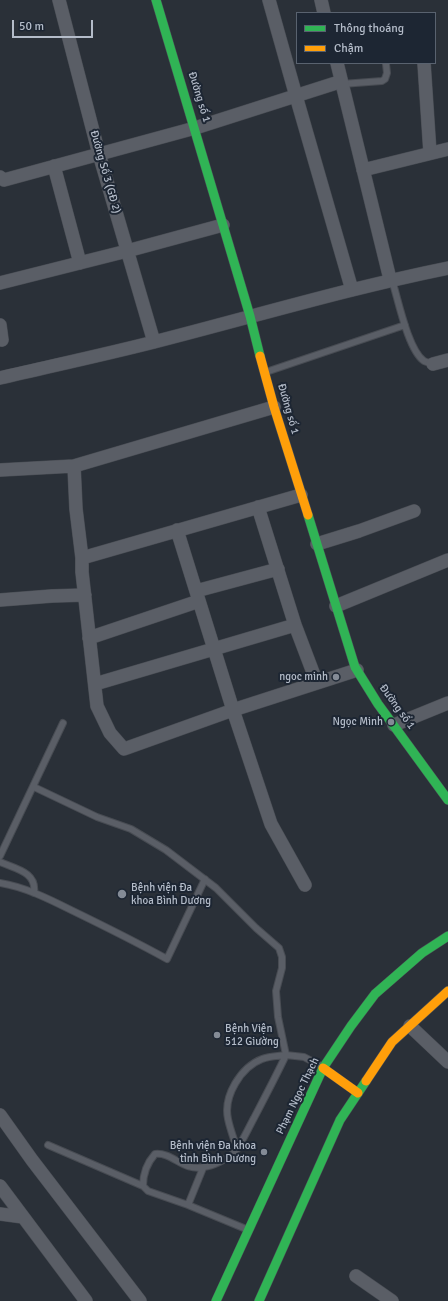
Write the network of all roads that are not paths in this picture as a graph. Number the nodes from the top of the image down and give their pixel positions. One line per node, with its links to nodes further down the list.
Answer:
1 (60, 0): 14 (street, Đường Số 3 (GĐ 2))
2 (156, 0): 11 (street, Đường số 1)
3 (269, 0): 10 (street)
4 (321, 0): 5 (street)
5 (324, 12)
6 (337, 64): 9 (street)
7 (386, 64): 9 (lane)
8 (424, 64): 13 (street)
9 (342, 84): 10 (street); 16 (street)
10 (296, 96): 11 (street); 24 (street)
11 (196, 128): 14 (street); 18 (street, Đường số 1)
12 (448, 149): 13 (street)
13 (430, 153): 16 (street)
14 (99, 154): 15 (street); 19 (street, Đường Số 3 (GĐ 2))
15 (54, 166): 17 (street); 20 (street)
16 (363, 170): 22 (street)
17 (0, 178)
18 (223, 225): 19 (street); 25 (street, Đường số 1)
19 (127, 252): 20 (street); 29 (street, Đường Số 3 (GĐ 2))
20 (80, 263): 23 (street)
21 (448, 268): 22 (street)
22 (392, 280): 24 (street); 27 (lane)
23 (0, 283)
24 (352, 290): 25 (street)
25 (250, 316): 29 (street); 32 (street, Đường số 1)
26 (0, 325): 28 (street)
27 (405, 325): 31 (lane); 32 (lane)
28 (2, 340)
29 (154, 342): 33 (street)
30 (448, 360): 31 (street)
31 (433, 364)
32 (265, 372): 34 (street, Đường số 1)
33 (0, 378)
34 (274, 407): 35 (street); 37 (street, Đường số 1)
35 (74, 466): 36 (street); 42 (street)
36 (0, 470)
37 (301, 495): 38 (street); 41 (street, Đường số 1)
38 (258, 507): 40 (street); 44 (street)
39 (414, 511): 41 (street)
40 (177, 530): 42 (street); 46 (street)
41 (316, 544): 48 (street, Đường số 1)
42 (82, 558): 45 (street)
43 (448, 560): 48 (street)
44 (278, 569): 46 (street); 49 (street)
45 (85, 595): 47 (street); 50 (street)
46 (198, 596): 50 (street); 51 (street)
47 (0, 600)
48 (336, 606): 52 (street, Đường số 1)
49 (295, 625): 51 (street); 53 (street)
50 (89, 638): 54 (street)
51 (214, 649): 54 (street); 56 (street)
52 (357, 670): 53 (street); 58 (street, Đường số 1)
53 (317, 683): 56 (street)
54 (95, 684): 56 (street)
55 (448, 703): 58 (street)
56 (233, 710): 65 (street)
57 (63, 723): 59 (lane)
58 (394, 725): 60 (street, Đường số 1)
59 (34, 787): 61 (lane); 63 (lane)
60 (448, 800)
61 (0, 856)
62 (0, 862): 66 (lane)
63 (205, 879): 66 (lane); 70 (lane)
64 (0, 883): 66 (lane)
65 (305, 885)
66 (34, 893)
67 (448, 936): 72 (street, Phạm Ngọc Thạch)
68 (448, 991): 69 (street)
69 (410, 1026): 71 (street); 73 (street)
70 (286, 1055): 72 (lane); 76 (lane); 76 (lane)
71 (448, 1062)
72 (323, 1068): 73 (street); 83 (street, Phạm Ngọc Thạch)
73 (358, 1093): 88 (street)
74 (0, 1115): 86 (street)
75 (48, 1145): 79 (lane)
76 (237, 1149): 77 (lane)
77 (203, 1168): 79 (lane); 80 (lane)
78 (0, 1186): 82 (street)
79 (142, 1186): 80 (lane)
80 (188, 1205): 83 (lane)
81 (0, 1214): 82 (street)
82 (23, 1217): 85 (street)
83 (249, 1230): 87 (street, Phạm Ngọc Thạch)
84 (356, 1276): 89 (street)
85 (86, 1301)
86 (140, 1301)
87 (216, 1301)
88 (259, 1301)
89 (392, 1301)

